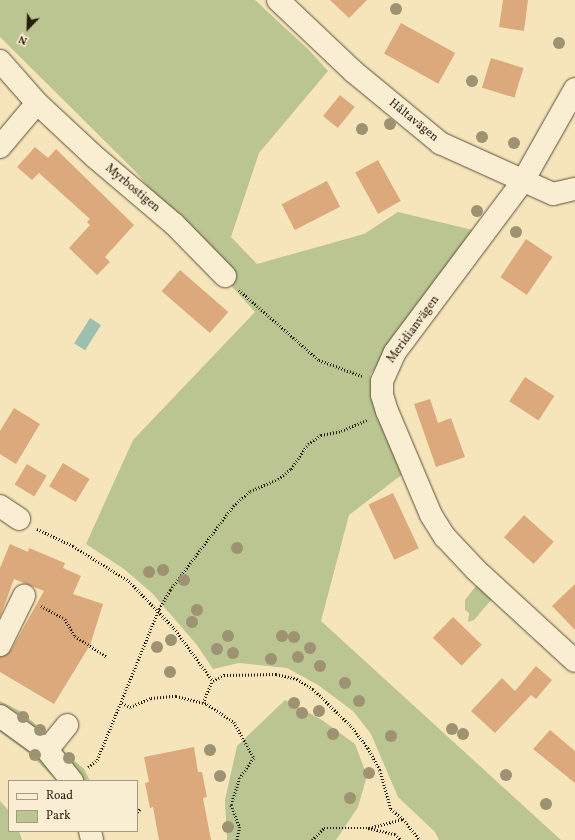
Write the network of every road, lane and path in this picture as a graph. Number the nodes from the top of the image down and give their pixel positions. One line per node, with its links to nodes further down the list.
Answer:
1 (278, 0): 6 (street, Håltavägen)
2 (0, 60): 4 (street, Myrbostigen)
3 (575, 89): 6 (street, Meridianvägen)
4 (37, 103): 5 (street); 8 (street, Myrbostigen)
5 (0, 147)
6 (524, 181): 7 (street, Håltavägen); 9 (street, Meridianvägen)
7 (575, 189)
8 (225, 276): 9 (path)
9 (382, 381): 10 (street)
10 (387, 411): 14 (path); 17 (street)
11 (0, 506): 12 (street)
12 (19, 519): 14 (path)
13 (24, 596): 15 (street); 16 (path)
14 (159, 609): 18 (path); 20 (path)
15 (0, 645)
16 (107, 657)
17 (575, 661)
18 (212, 681): 19 (path); 25 (path)
19 (204, 702): 20 (path); 27 (path)
20 (122, 704): 24 (path)
21 (0, 716): 23 (street)
22 (67, 724): 23 (street)
23 (47, 750): 24 (street)
24 (80, 774)
25 (404, 819): 26 (path); 30 (path)
26 (368, 828): 28 (path); 29 (path)
27 (238, 840)
28 (312, 840)
29 (401, 840)
30 (420, 840)

